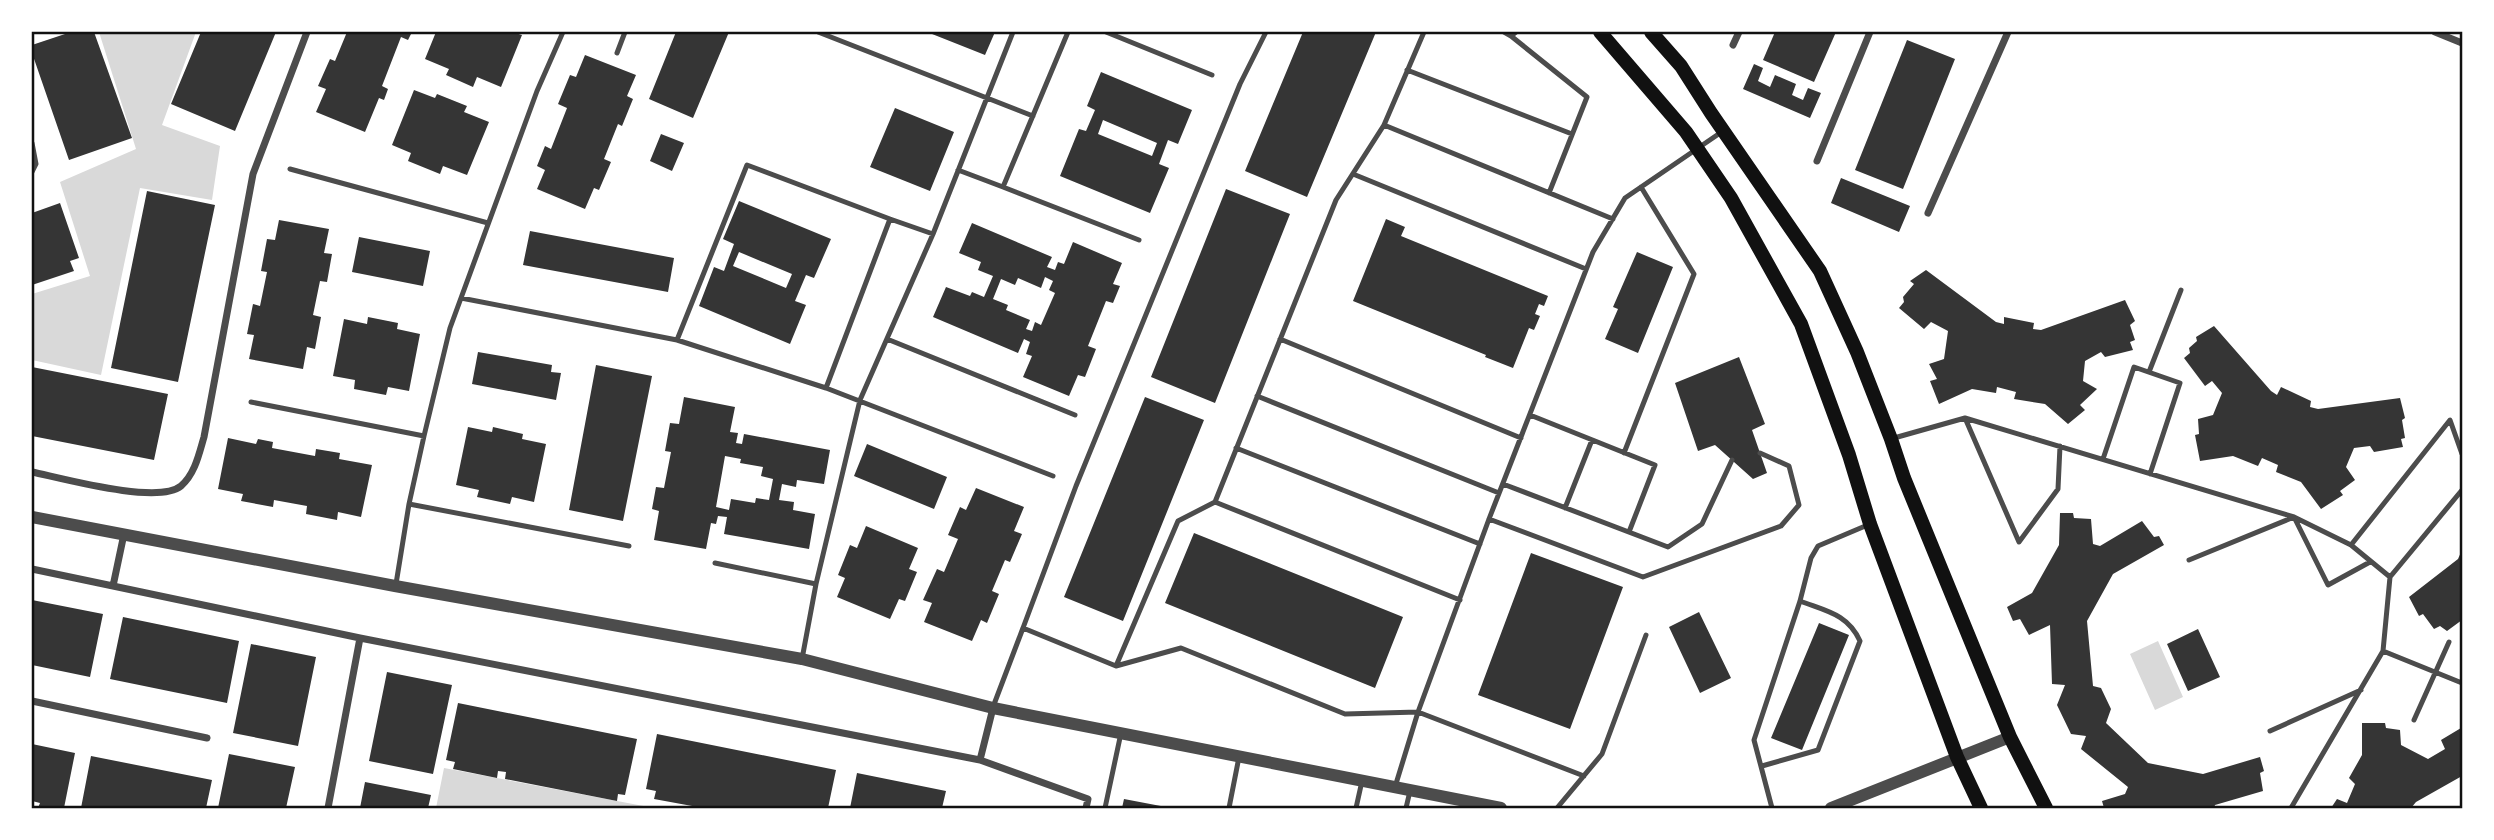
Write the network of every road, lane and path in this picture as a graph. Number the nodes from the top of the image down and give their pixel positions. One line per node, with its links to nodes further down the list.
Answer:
1 (307, 32): 69 (street)
2 (563, 32): 41 (lane)
3 (625, 32): 20 (lane)
4 (818, 32): 23 (lane)
5 (1013, 32): 23 (lane)
6 (1068, 32): 24 (lane)
7 (1106, 32): 22 (lane)
8 (1266, 32): 97 (lane)
9 (1423, 32): 21 (lane)
10 (1504, 32): 17 (lane)
11 (1600, 32): 29 (main road)
12 (1651, 32): 26 (main road)
13 (1738, 32): 19 (street)
14 (1870, 32): 30 (street)
15 (2008, 32): 38 (street)
16 (2435, 32): 18 (street)
17 (1514, 34): 27 (lane)
18 (2462, 43)
19 (1733, 45)
20 (617, 53)
21 (1408, 70): 25 (lane); 27 (lane)
22 (1212, 75)
23 (986, 97): 24 (lane); 32 (lane)
24 (1033, 116): 35 (lane)
25 (1384, 125): 34 (lane); 37 (lane)
26 (1723, 131): 29 (lane); 60 (main road)
27 (1572, 135): 37 (lane)
28 (32, 144): 33 (lane)
29 (1697, 149): 36 (lane); 81 (main road)
30 (1817, 161)
31 (290, 169): 41 (lane)
32 (958, 170): 35 (lane); 42 (lane)
33 (32, 172)
34 (1353, 174): 44 (lane); 48 (lane)
35 (1003, 187): 43 (lane)
36 (1641, 187): 40 (lane); 64 (lane)
37 (1549, 193): 40 (lane)
38 (1928, 213)
39 (890, 219): 42 (lane); 49 (lane); 51 (lane)
40 (1613, 219): 44 (lane)
41 (488, 223): 46 (lane)
42 (933, 234): 47 (lane)
43 (1139, 240)
44 (1586, 269): 56 (lane)
45 (2181, 290): 50 (lane)
46 (461, 298): 49 (lane); 58 (lane)
47 (887, 339): 53 (lane); 55 (lane)
48 (1280, 339): 52 (lane); 59 (lane)
49 (677, 340): 51 (lane)
50 (2149, 372): 67 (lane); 70 (lane)
51 (826, 388): 53 (lane)
52 (1257, 396): 63 (lane); 74 (lane)
53 (860, 400): 71 (lane); 92 (lane)
54 (251, 402): 58 (lane)
55 (1075, 415)
56 (1530, 415): 59 (lane); 61 (lane)
57 (1965, 418): 60 (lane); 62 (lane); 62 (lane)
58 (425, 436): 76 (lane)
59 (1521, 438): 72 (lane)
60 (1891, 439): 113 (main road)
61 (1592, 440): 64 (lane); 77 (lane)
62 (2060, 446): 67 (lane)
63 (1236, 448): 75 (lane); 84 (lane)
64 (1624, 453): 82 (lane)
65 (1760, 453): 80 (lane)
66 (2462, 454): 85 (lane)
67 (2103, 459): 70 (lane)
68 (1732, 460): 82 (lane)
69 (32, 472)
70 (2150, 474): 79 (lane)
71 (1053, 477)
72 (1503, 484): 74 (lane); 77 (lane)
73 (2462, 490): 91 (lane)
74 (1499, 493): 80 (lane)
75 (1215, 502): 95 (lane); 103 (lane)
76 (409, 504): 86 (lane); 94 (lane)
77 (1565, 508): 82 (lane)
78 (32, 517): 83 (street)
79 (2294, 517): 85 (lane); 87 (lane); 88 (lane)
80 (1489, 519): 84 (lane)
81 (1870, 524): 96 (lane); 116 (main road)
82 (1629, 532)
83 (124, 534): 93 (street); 94 (street)
84 (1480, 544): 95 (lane)
85 (2351, 545): 88 (lane)
86 (629, 546)
87 (2189, 560)
88 (2370, 562): 91 (lane)
89 (715, 563): 92 (lane)
90 (32, 569): 93 (street)
91 (2390, 576): 101 (lane)
92 (816, 584): 102 (lane)
93 (113, 586): 99 (street)
94 (396, 586): 102 (street)
95 (1460, 600): 109 (lane)
96 (1800, 601): 118 (lane); 118 (lane)
97 (1023, 628): 103 (lane); 108 (lane)
98 (1646, 635): 119 (lane)
99 (360, 638): 117 (street); 123 (street)
100 (2449, 642): 104 (lane)
101 (2383, 651): 104 (lane); 106 (lane)
102 (802, 659): 108 (street)
103 (1116, 666): 109 (lane)
104 (2435, 672): 105 (lane); 110 (lane)
105 (2462, 683)
106 (2361, 690): 111 (lane); 135 (lane)
107 (32, 701): 114 (street)
108 (993, 708): 112 (street); 117 (street)
109 (1418, 712): 119 (lane); 121 (lane)
110 (2414, 720)
111 (2270, 731)
112 (1121, 733): 115 (street); 125 (lane)
113 (2010, 737): 116 (street); 134 (main road)
114 (207, 738)
115 (1239, 757): 120 (street); 126 (lane)
116 (1957, 757): 132 (street); 133 (main road)
117 (980, 760): 124 (street)
118 (1762, 766): 131 (lane)
119 (1584, 776): 130 (lane)
120 (1362, 781): 121 (street); 127 (lane)
121 (1395, 788): 122 (street)
122 (1410, 790): 128 (lane); 129 (street)
123 (328, 808)
124 (1086, 808)
125 (1105, 808)
126 (1229, 808)
127 (1356, 808)
128 (1406, 808)
129 (1502, 808)
130 (1557, 808)
131 (1772, 808)
132 (1831, 808)
133 (1980, 808)
134 (2046, 808)
135 (2291, 808)

